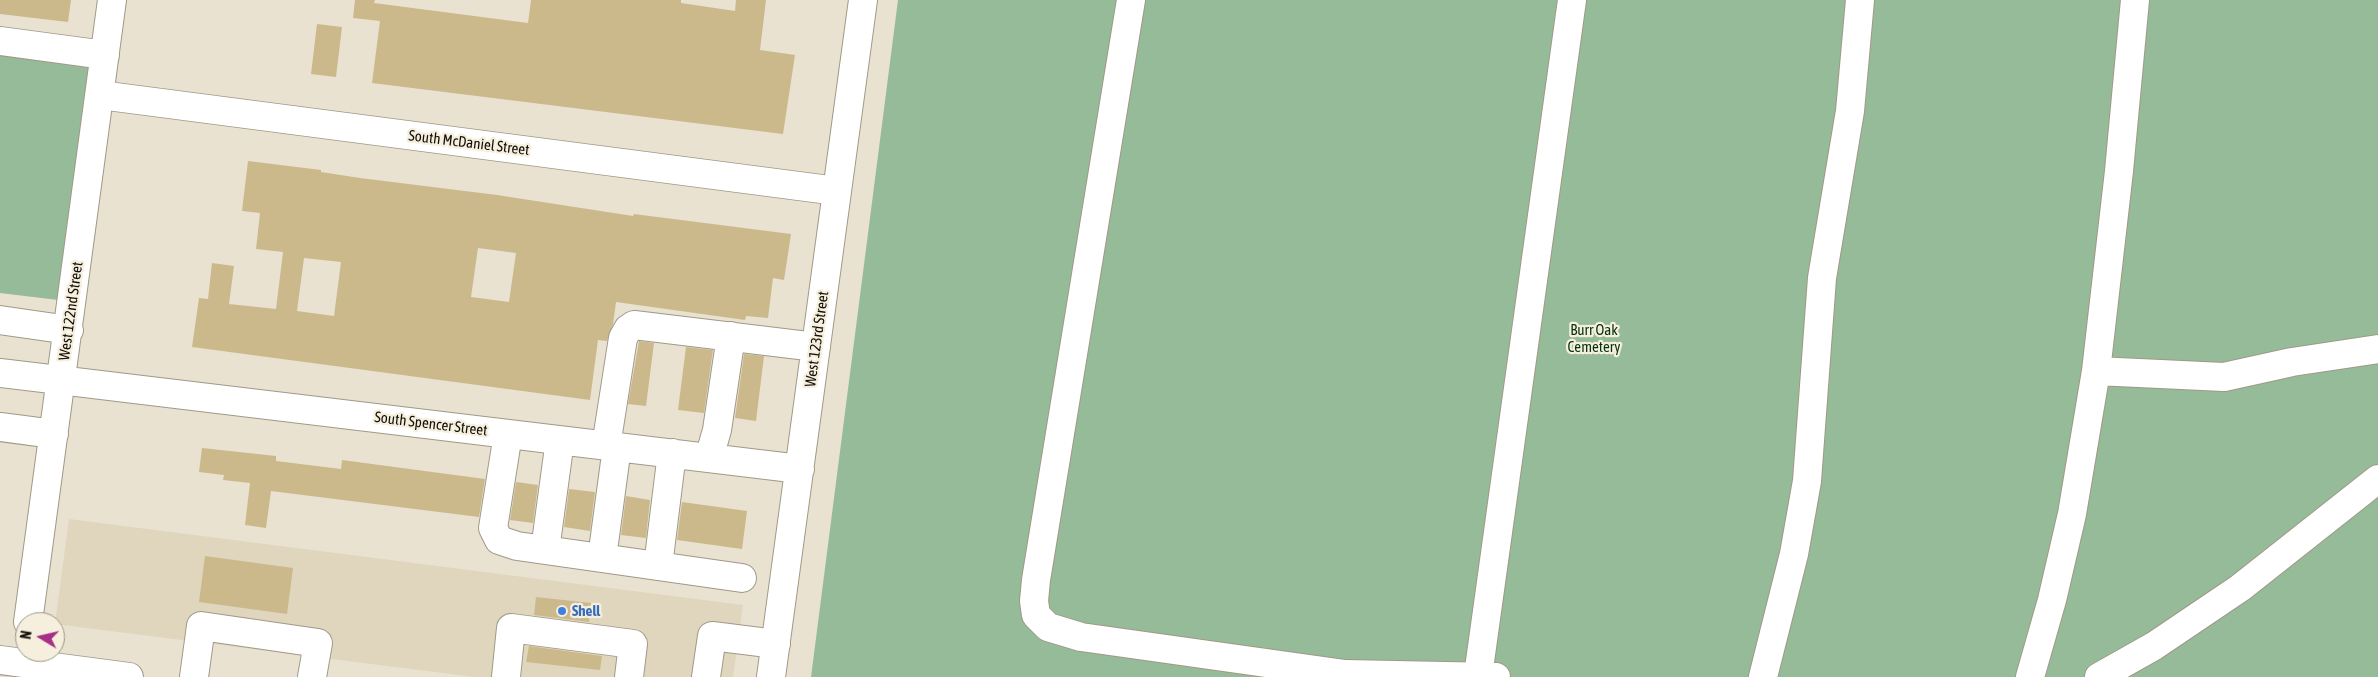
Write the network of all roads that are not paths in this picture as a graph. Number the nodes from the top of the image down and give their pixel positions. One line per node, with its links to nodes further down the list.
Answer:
1 (112, 0): 8 (street, West 122nd Street)
2 (863, 0): 10 (street, West 123rd Street)
3 (1131, 0): 35 (street)
4 (1572, 0): 35 (street)
5 (1860, 0): 45 (street)
6 (2135, 0): 16 (street)
7 (0, 41): 8 (street)
8 (105, 55): 9 (street, West 122nd Street)
9 (100, 95): 10 (street, South McDaniel Street); 12 (street, West 122nd Street)
10 (837, 191): 14 (street, West 123rd Street)
11 (0, 320): 12 (street)
12 (69, 330): 18 (street, West 122nd Street)
13 (731, 336): 14 (street); 23 (street); 25 (street)
14 (816, 347): 26 (street, West 123rd Street)
15 (2378, 349): 16 (street)
16 (2096, 371): 46 (street)
17 (0, 373): 18 (street, South Spencer Street)
18 (62, 380): 20 (street, West 122nd Street); 21 (street, South Spencer Street)
19 (0, 427): 20 (street)
20 (54, 434): 32 (street, West 122nd Street)
21 (508, 434): 22 (street, South Spencer Street); 28 (street)
22 (560, 440): 23 (street, South Spencer Street); 28 (street)
23 (612, 446): 24 (street, South Spencer Street); 29 (street)
24 (672, 453): 25 (street, South Spencer Street); 30 (street)
25 (709, 458): 26 (street, South Spencer Street)
26 (800, 469): 33 (street, West 123rd Street)
27 (2378, 479): 47 (street)
28 (545, 550): 29 (street)
29 (602, 558): 30 (street)
30 (658, 566): 31 (street)
31 (742, 578)
32 (29, 612)
33 (776, 644): 42 (street); 43 (street, West 123rd Street)
34 (48, 662): 36 (street)
35 (1478, 676): 44 (street)
36 (128, 677)
37 (194, 677): 38 (street)
38 (312, 677)
39 (506, 677): 40 (street); 41 (street)
40 (510, 677)
41 (629, 677)
42 (706, 677)
43 (771, 677)
44 (1496, 677)
45 (1764, 677)
46 (2030, 677)
47 (2099, 677)

